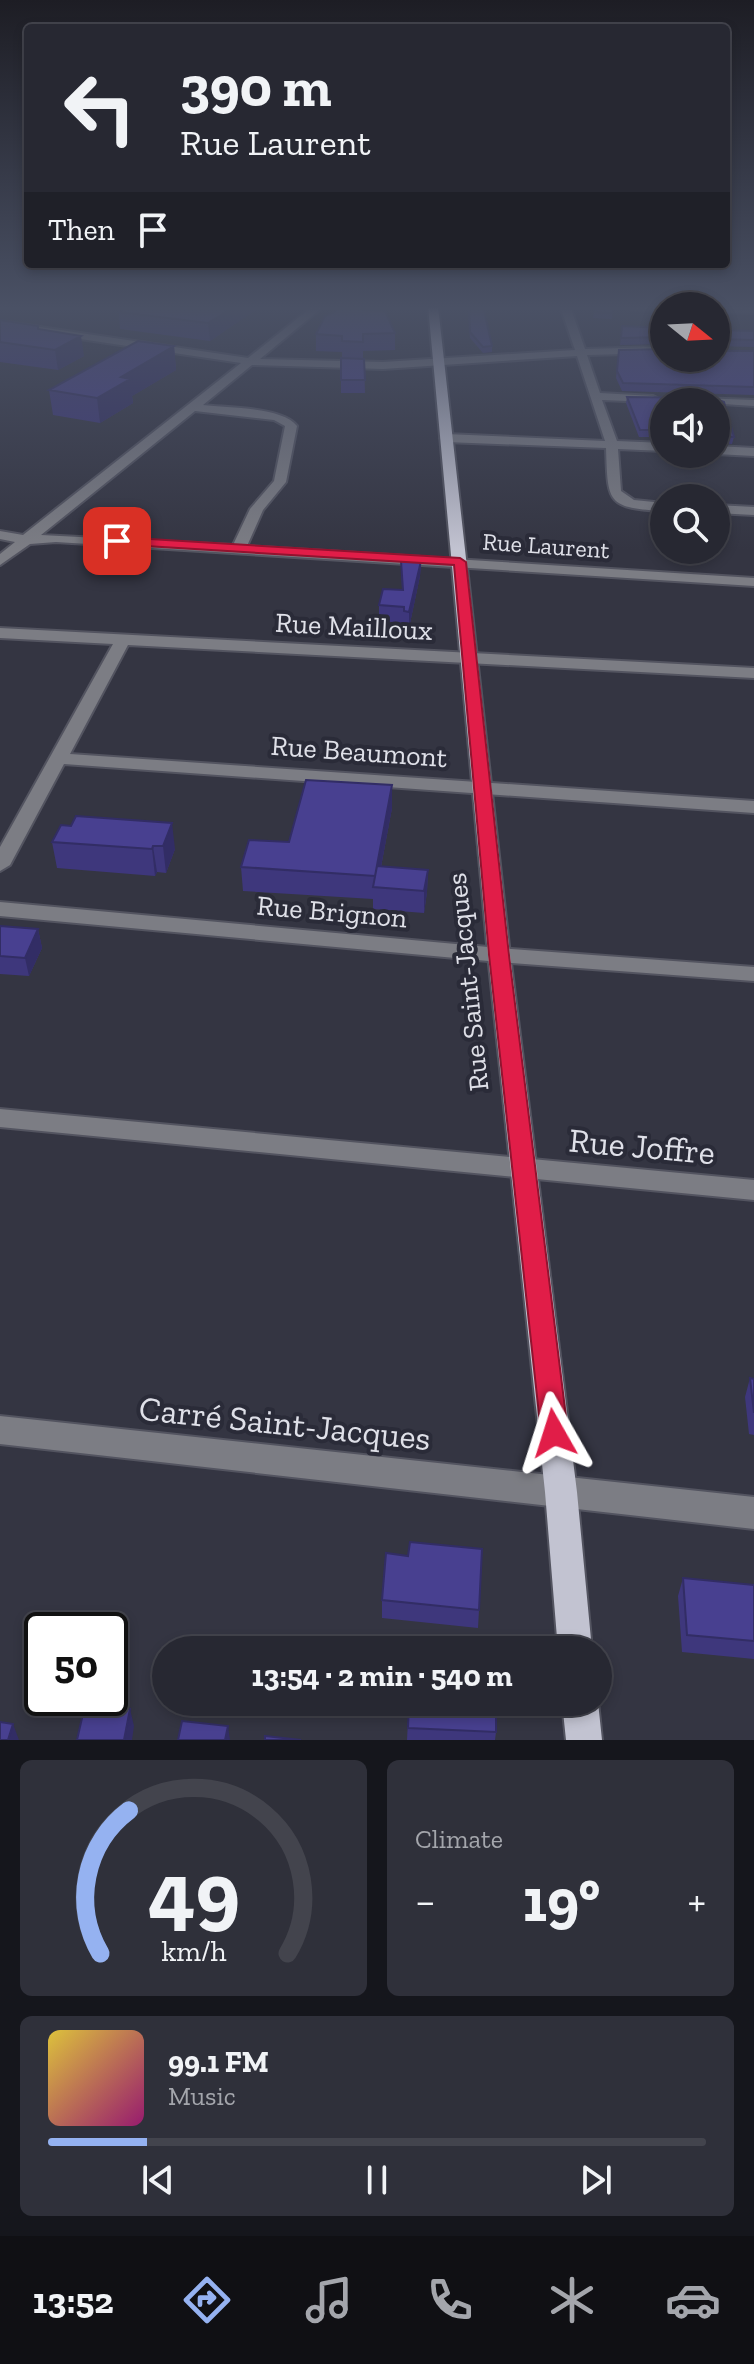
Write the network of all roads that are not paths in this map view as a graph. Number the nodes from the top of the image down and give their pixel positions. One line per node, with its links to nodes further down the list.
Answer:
1 (218, 387): 8 (street)
2 (441, 387): 9 (main road, Rue Saint-Jacques)
3 (594, 387): 4 (street)
4 (597, 396): 5 (street); 10 (street)
5 (650, 399)
6 (730, 402): 7 (street)
7 (754, 403)
8 (193, 407): 18 (street); 19 (street)
9 (446, 438): 10 (street); 21 (main road, Rue Saint-Jacques)
10 (612, 445): 11 (street); 14 (street)
11 (650, 446)
12 (730, 451): 13 (street)
13 (754, 452)
14 (650, 506)
15 (730, 510): 16 (street)
16 (754, 511)
17 (0, 535): 18 (street, Rue Laurent)
18 (25, 540): 19 (street, Rue Laurent); 20 (street)
19 (239, 548): 21 (street, Rue Laurent)
20 (0, 561)
21 (460, 562): 22 (street, Rue Laurent); 25 (main road, Rue Saint-Jacques)
22 (754, 582)
23 (0, 633): 24 (street, Rue Mailloux)
24 (122, 641): 25 (street, Rue Mailloux); 27 (street)
25 (471, 657): 26 (street, Rue Mailloux); 28 (main road, Rue Saint-Jacques)
26 (754, 673)
27 (56, 758): 28 (street, Rue Beaumont); 30 (street)
28 (484, 787): 29 (street, Rue Beaumont); 32 (main road, Rue Saint-Jacques)
29 (754, 807)
30 (0, 865)
31 (0, 909): 32 (street, Rue Brignon)
32 (499, 955): 33 (street, Rue Brignon); 35 (main road, Rue Saint-Jacques)
33 (754, 974)
34 (0, 1118): 35 (street)
35 (524, 1169): 36 (street, Rue Joffre); 38 (main road, Rue Saint-Jacques)
36 (754, 1190)
37 (0, 1430): 38 (street, Carré Saint-Jacques)
38 (561, 1492): 39 (street, Carré Saint-Jacques); 40 (main road, Rue Saint-Jacques)
39 (754, 1513)
40 (574, 1636)
41 (581, 1716): 42 (main road)
42 (584, 1740)

